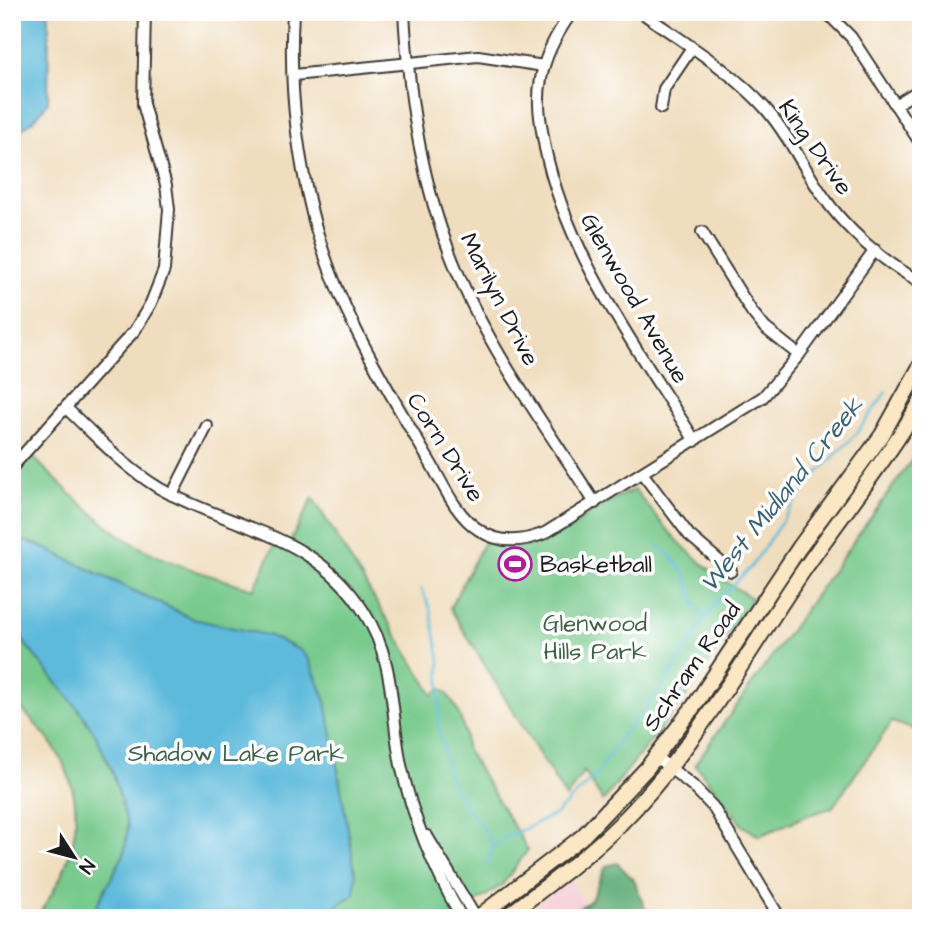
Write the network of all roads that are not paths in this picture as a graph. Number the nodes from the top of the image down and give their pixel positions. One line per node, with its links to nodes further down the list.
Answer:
1 (145, 12): 21 (street)
2 (293, 12): 10 (street, Corn Drive)
3 (404, 12): 8 (street, Marilyn Drive)
4 (572, 12): 9 (street, Glenwood Avenue)
5 (642, 12): 7 (street, King Drive)
6 (826, 12): 12 (street)
7 (691, 48): 13 (street); 16 (street, King Drive)
8 (408, 63): 9 (street); 10 (street); 27 (street, Marilyn Drive)
9 (544, 66): 23 (street, Glenwood Avenue)
10 (294, 75): 27 (street, Corn Drive)
11 (921, 89): 12 (street)
12 (895, 105): 14 (street)
13 (661, 108)
14 (921, 144)
15 (702, 232): 18 (street)
16 (875, 250): 17 (street, King Drive); 18 (street, Corn Drive)
17 (921, 282)
18 (799, 355): 23 (street, Corn Drive)
19 (921, 365): 29 (main road, Schram Road)
20 (921, 401): 30 (main road, Schram Road)
21 (66, 408): 24 (street); 26 (street)
22 (207, 426): 26 (street)
23 (695, 441): 25 (street, Corn Drive)
24 (12, 467)
25 (642, 473): 27 (street, Corn Drive); 28 (street)
26 (172, 495): 31 (street)
27 (595, 503)
28 (731, 571)
29 (656, 757): 30 (street); 33 (main road, Schram Road)
30 (668, 767): 34 (main road, Schram Road); 35 (street)
31 (418, 822): 32 (street); 33 (street)
32 (463, 918)
33 (477, 918)
34 (505, 918)
35 (780, 918)

